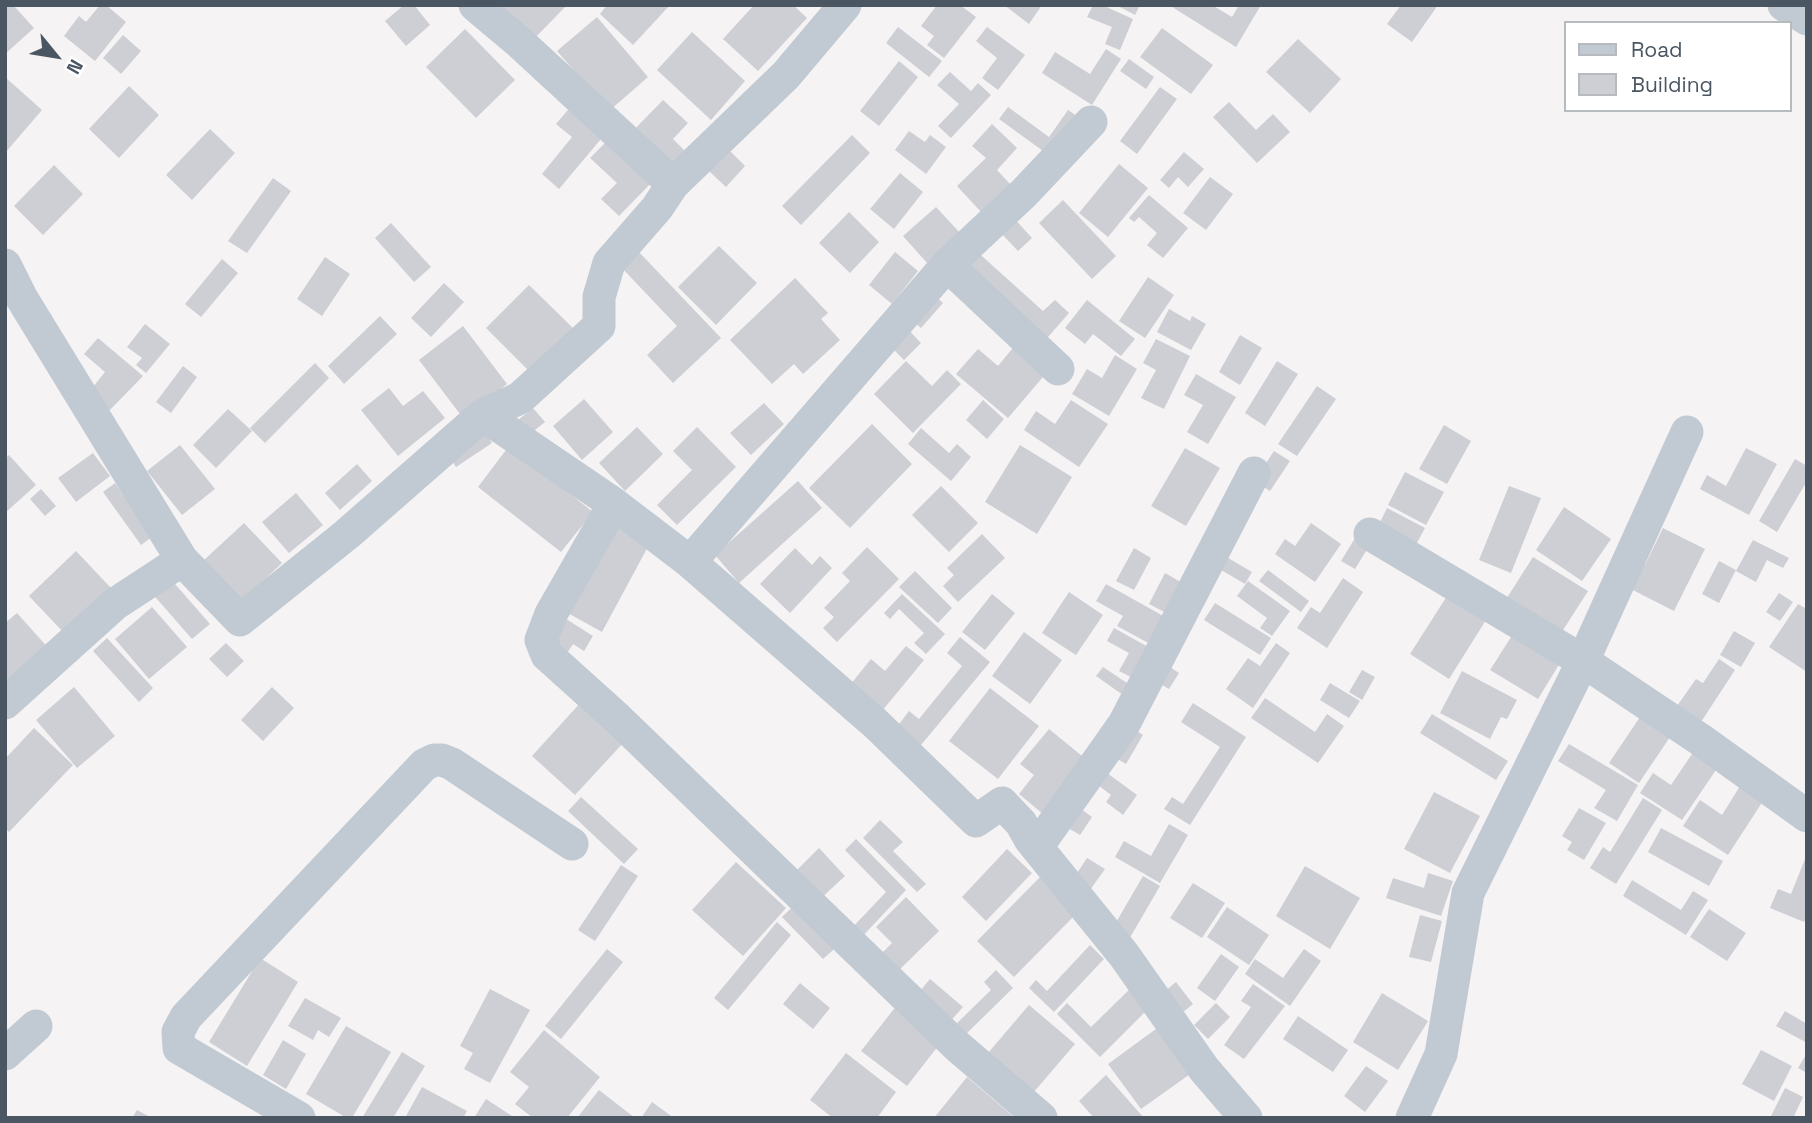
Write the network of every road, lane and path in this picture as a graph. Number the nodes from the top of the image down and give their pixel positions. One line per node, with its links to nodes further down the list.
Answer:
1 (475, 5): 6 (street)
2 (845, 5): 6 (street)
3 (1784, 5): 4 (street)
4 (1807, 19)
5 (1091, 122): 8 (street)
6 (673, 184): 10 (street)
7 (5, 265): 15 (street)
8 (947, 265): 9 (street); 16 (street)
9 (1058, 369)
10 (483, 415): 13 (street); 15 (street)
11 (1687, 432): 17 (street)
12 (1254, 473): 21 (street)
13 (614, 504): 16 (street); 25 (street)
14 (1370, 534): 17 (street)
15 (182, 560): 18 (street)
16 (690, 562): 21 (street)
17 (1583, 661): 19 (street); 27 (street)
18 (5, 703)
19 (1807, 816)
20 (572, 844): 24 (street)
21 (1037, 846): 26 (street)
22 (36, 1026): 23 (street)
23 (5, 1054)
24 (299, 1118)
25 (1041, 1118)
26 (1245, 1118)
27 (1412, 1118)

